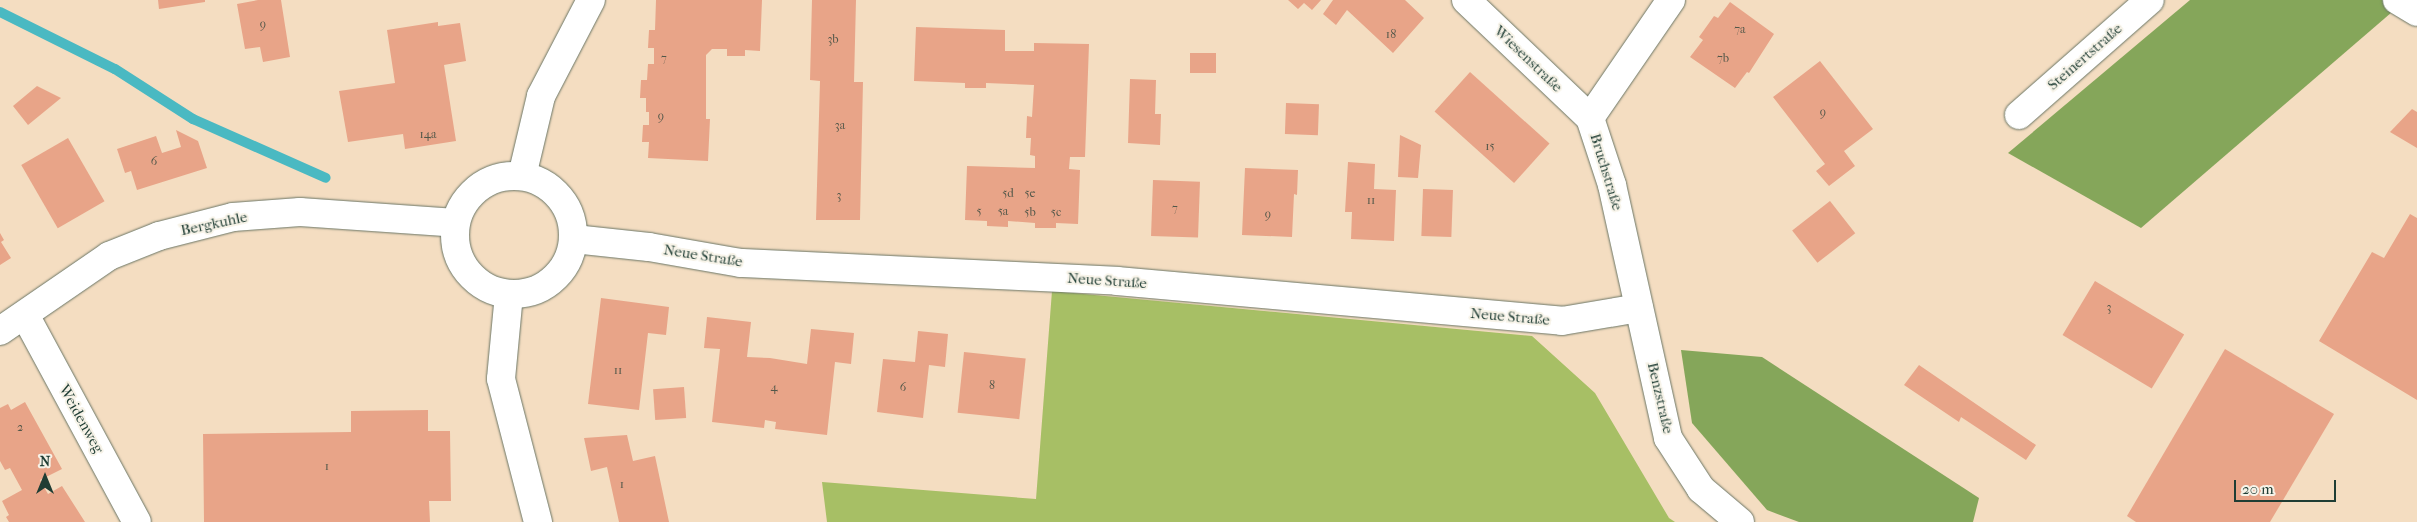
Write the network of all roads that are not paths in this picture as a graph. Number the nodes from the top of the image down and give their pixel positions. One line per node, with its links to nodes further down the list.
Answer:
1 (591, 0): 9 (street)
2 (1466, 0): 8 (street, Wiesenstraße)
3 (1671, 0): 8 (street, Bruchstraße)
4 (2150, 0): 7 (street, Steinertstraße)
5 (2397, 0): 6 (street)
6 (2417, 12)
7 (2019, 115)
8 (1590, 118): 13 (street, Bruchstraße)
9 (522, 176): 10 (street); 11 (street)
10 (456, 223): 12 (street); 14 (street, Bergkuhle)
11 (574, 239): 12 (street); 13 (street, Neue Straße)
12 (509, 294): 16 (street)
13 (1639, 308): 18 (street, Benzstraße)
14 (24, 316): 15 (street, Bergkuhle); 17 (street, Weidenweg)
15 (0, 331)
16 (535, 521)
17 (137, 522)
18 (1740, 522)

